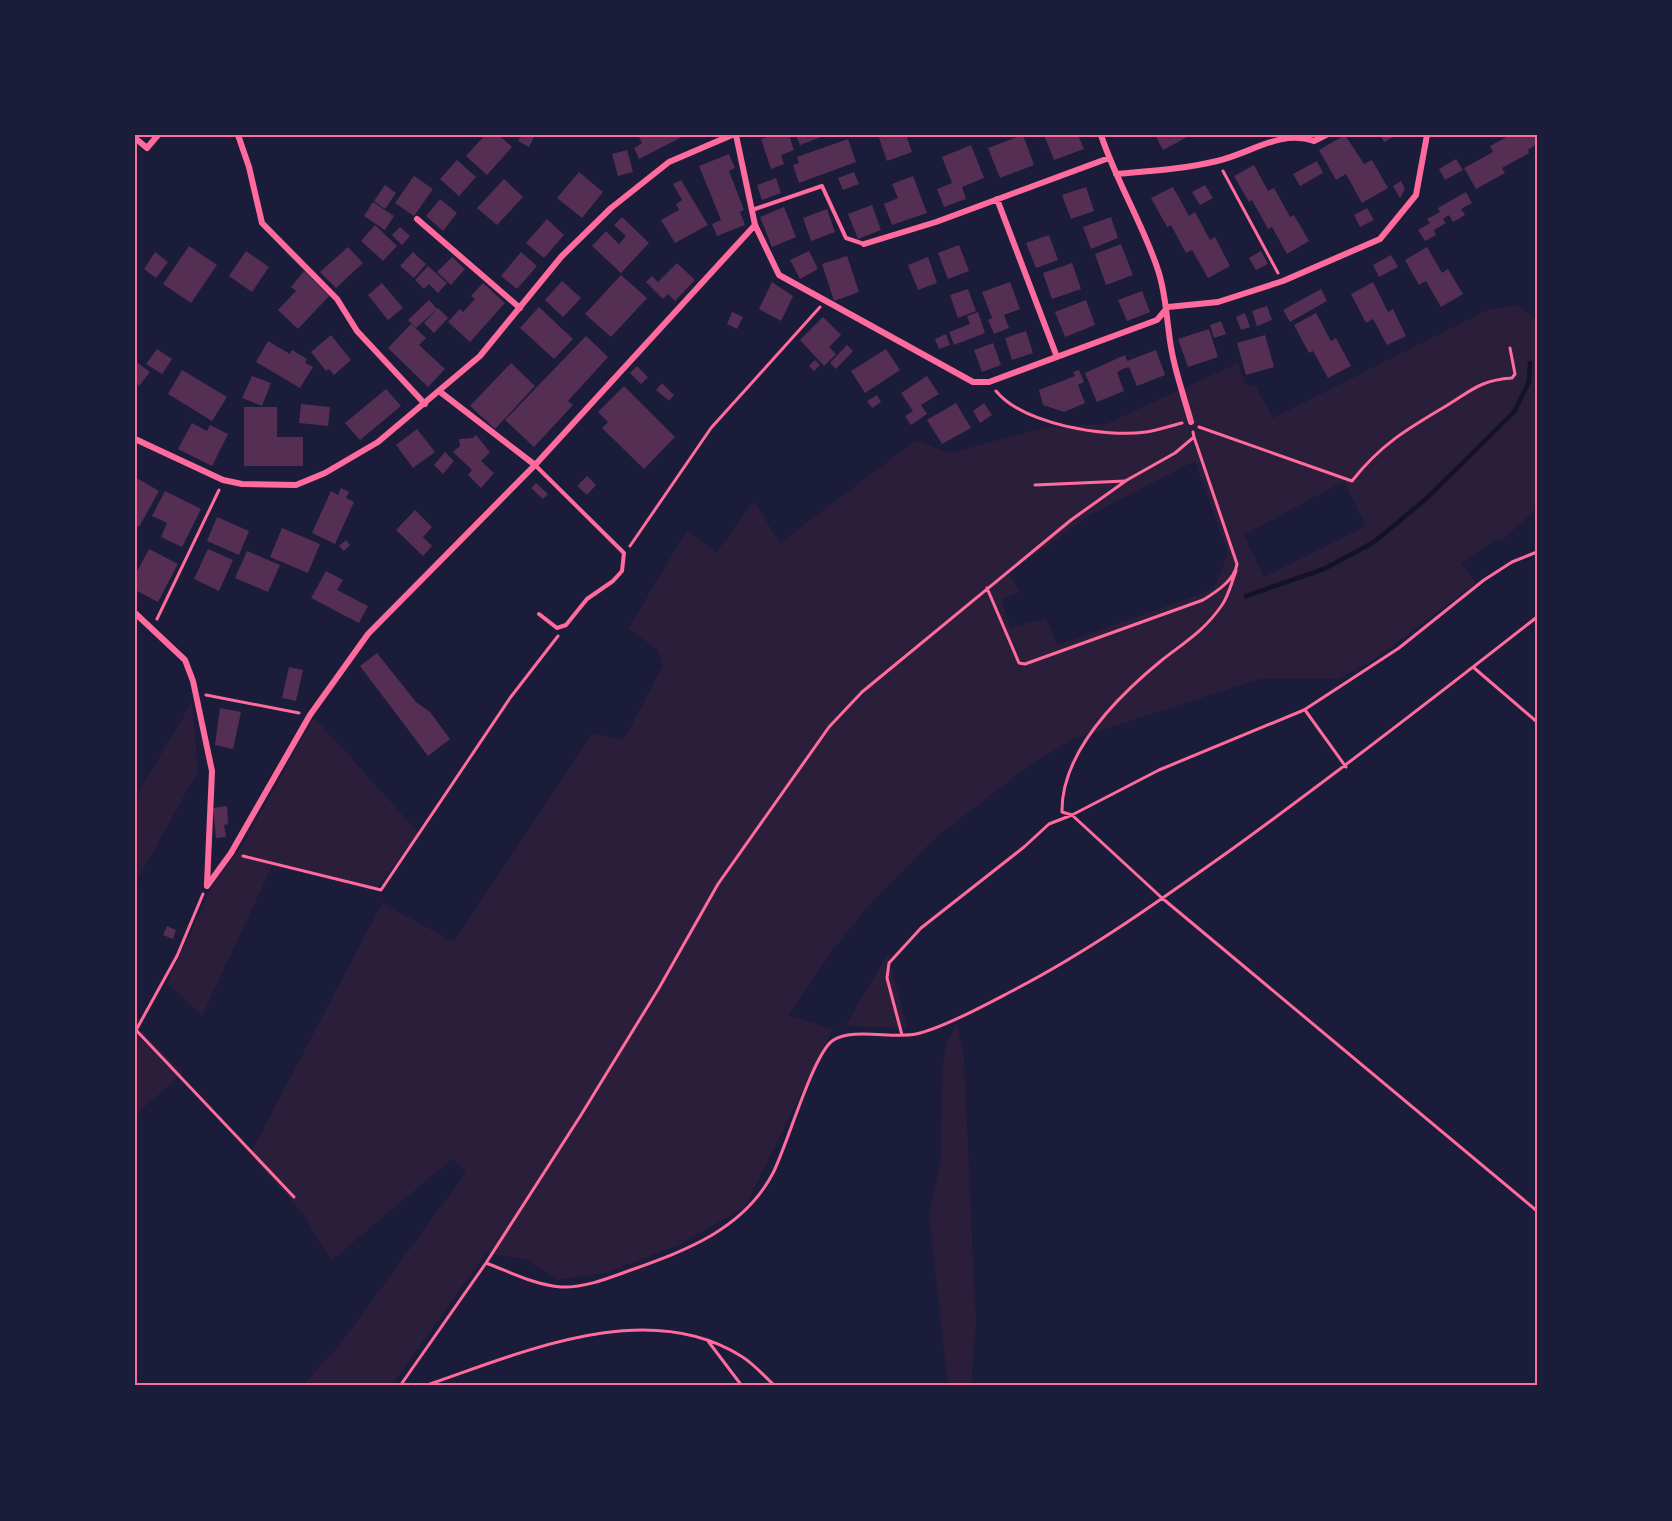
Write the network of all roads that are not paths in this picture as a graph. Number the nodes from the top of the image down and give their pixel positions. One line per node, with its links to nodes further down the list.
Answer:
1 (158, 135): 7 (street)
2 (238, 135): 19 (street)
3 (734, 135): 11 (street); 16 (street)
4 (1101, 135): 8 (street)
5 (1326, 135): 9 (street)
6 (1427, 135): 15 (street)
7 (135, 138)
8 (1109, 158): 9 (street); 10 (street)
9 (1116, 174): 15 (street)
10 (997, 199): 14 (street); 17 (street)
11 (751, 210): 13 (street); 14 (lane)
12 (417, 219): 16 (street)
13 (755, 225): 17 (street); 22 (street)
14 (864, 244)
15 (1168, 307): 17 (street); 20 (street)
16 (520, 308): 18 (street)
17 (1057, 357)
18 (440, 391): 19 (street); 22 (street)
19 (425, 404): 21 (street)
20 (1191, 422)
21 (135, 439)
22 (535, 465): 23 (street); 24 (lane)
23 (135, 613)
24 (539, 614)

